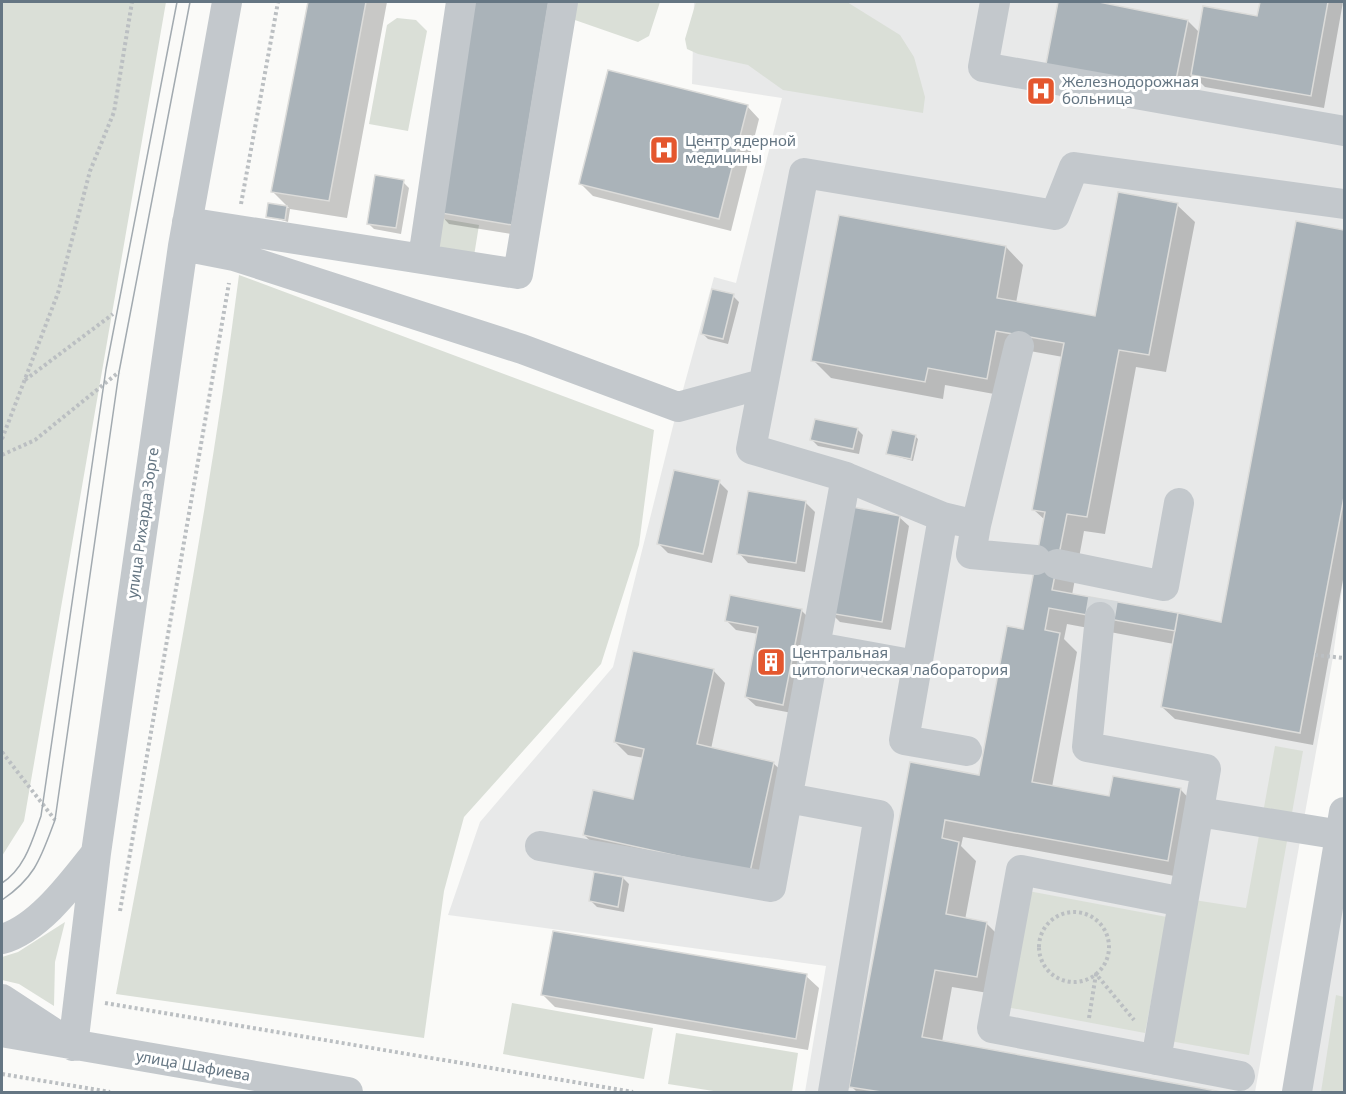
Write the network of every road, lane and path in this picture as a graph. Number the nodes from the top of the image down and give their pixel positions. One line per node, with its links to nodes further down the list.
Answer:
1 (132, 2): 15 (path)
2 (227, 2): 9 (street, улица Рихарда Зорге)
3 (278, 2): 10 (path)
4 (461, 2): 11 (street)
5 (562, 2): 11 (street)
6 (995, 2): 7 (street)
7 (1344, 131)
8 (1344, 204): 16 (street)
9 (185, 234): 10 (street); 35 (street, улица Рихарда Зорге)
10 (235, 243): 11 (street); 16 (street); 37 (path)
11 (423, 258)
12 (113, 314): 15 (path)
13 (1019, 346): 22 (street)
14 (119, 372): 18 (path)
15 (25, 380): 17 (path)
16 (762, 384): 19 (street)
17 (2, 439)
18 (2, 455)
19 (846, 477): 21 (street); 24 (street)
20 (1179, 503): 23 (street)
21 (943, 517): 22 (street); 27 (street)
22 (976, 525): 23 (street)
23 (1106, 598): 31 (street)
24 (817, 647): 27 (street); 30 (street)
25 (1315, 655): 26 (path)
26 (1344, 658)
27 (916, 665): 29 (street)
28 (2, 752): 32 (path)
29 (967, 752)
30 (788, 798): 34 (street); 52 (street)
31 (1199, 812): 33 (street); 36 (street)
32 (55, 820)
33 (1343, 824): 38 (street)
34 (540, 846)
35 (96, 853): 39 (street); 44 (street, улица Рихарда Зорге)
36 (1183, 902): 45 (street); 46 (street)
37 (118, 921)
38 (1334, 934): 53 (street)
39 (2, 939)
40 (1096, 974): 40 (path); 45 (path); 46 (path)
41 (106, 992): 51 (path)
42 (2, 999): 44 (street, улица Шафиева)
43 (2, 1032): 44 (street, улица Шафиева)
44 (73, 1046): 50 (street, улица Шафиева)
45 (1085, 1046): 46 (street)
46 (1156, 1059): 48 (street)
47 (2, 1074): 49 (path)
48 (1240, 1076)
49 (110, 1092)
50 (348, 1092)
51 (633, 1092)
52 (833, 1092)
53 (1297, 1092)

